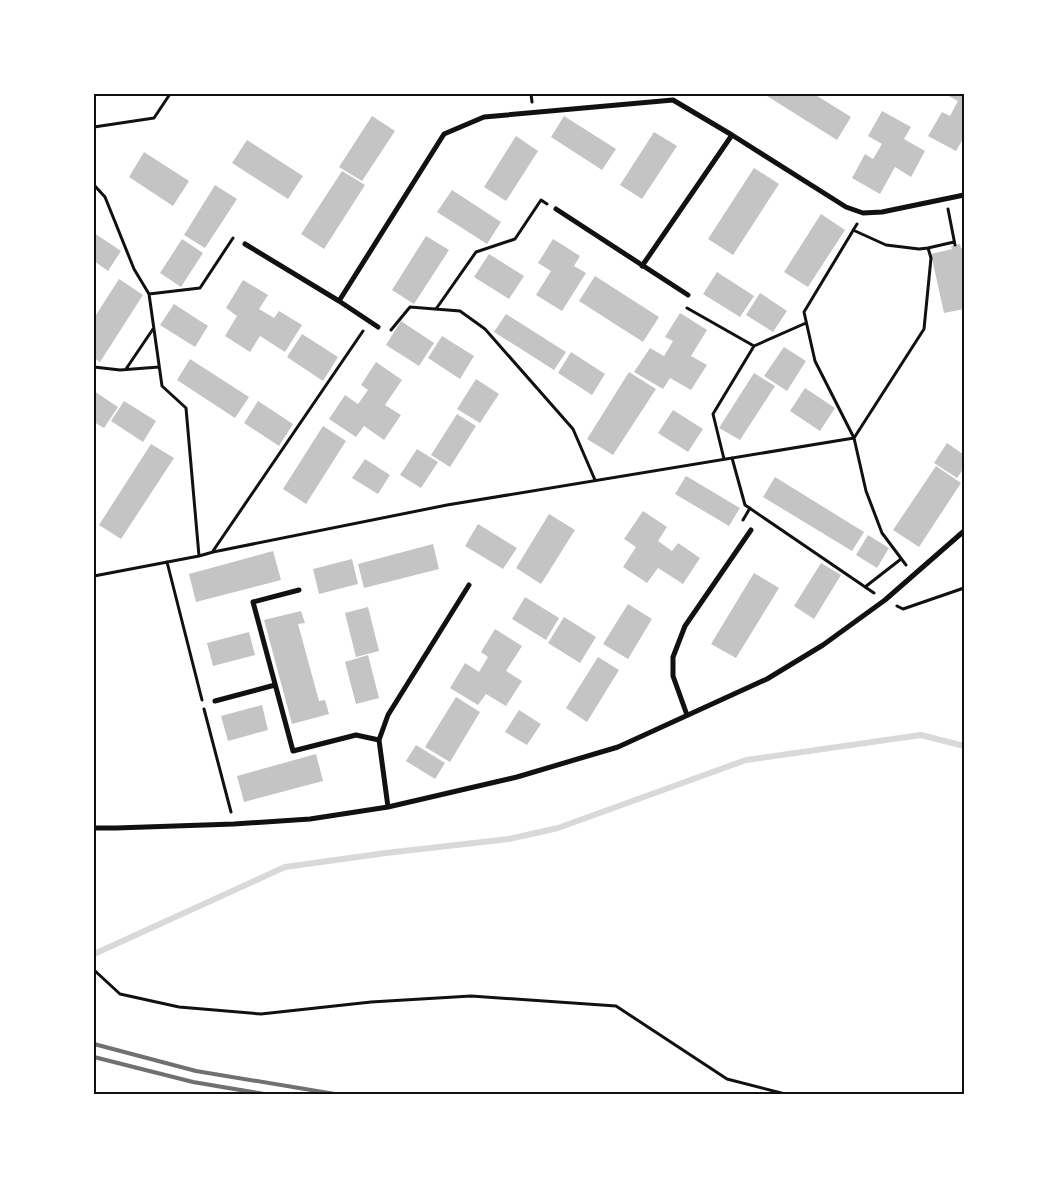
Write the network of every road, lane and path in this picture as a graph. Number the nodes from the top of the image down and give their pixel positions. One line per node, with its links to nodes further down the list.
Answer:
1 (170, 94): 2 (path)
2 (94, 126)
3 (732, 135): 8 (street); 12 (street); 15 (street)
4 (94, 185): 13 (path)
5 (964, 196): 6 (street)
6 (946, 200): 8 (street); 11 (path)
7 (556, 209): 12 (street); 16 (path)
8 (863, 213): 9 (path)
9 (853, 230): 11 (path); 18 (path)
10 (245, 244): 13 (path); 15 (street)
11 (928, 248): 25 (path)
12 (642, 266): 14 (street)
13 (149, 294): 20 (path)
14 (688, 295): 21 (path)
15 (339, 301): 17 (street)
16 (436, 309): 19 (path); 28 (path)
17 (369, 321): 19 (street); 31 (path)
18 (806, 324): 21 (path); 25 (path)
19 (378, 327)
20 (154, 328): 23 (path); 24 (path)
21 (754, 346): 27 (path)
22 (94, 367): 24 (path)
23 (159, 367): 24 (path); 32 (path)
24 (125, 370)
25 (854, 438): 26 (path); 33 (path)
26 (732, 458): 27 (path); 38 (path)
27 (724, 459): 28 (path)
28 (595, 480): 31 (path)
29 (751, 530): 44 (street)
30 (964, 531): 36 (street)
31 (213, 552): 32 (path)
32 (199, 556): 34 (path)
33 (901, 559): 36 (path); 38 (path)
34 (167, 562): 35 (path); 47 (path)
35 (94, 576)
36 (914, 577): 41 (street)
37 (470, 585): 45 (street)
38 (865, 587): 41 (path)
39 (964, 588): 41 (path)
40 (298, 590): 42 (street)
41 (885, 600): 44 (street)
42 (275, 685): 43 (street); 45 (street)
43 (215, 701)
44 (687, 715): 46 (street)
45 (379, 740): 46 (street)
46 (388, 807): 47 (street)
47 (234, 824): 48 (street)
48 (94, 828)
49 (94, 970): 50 (path)
50 (785, 1094)

